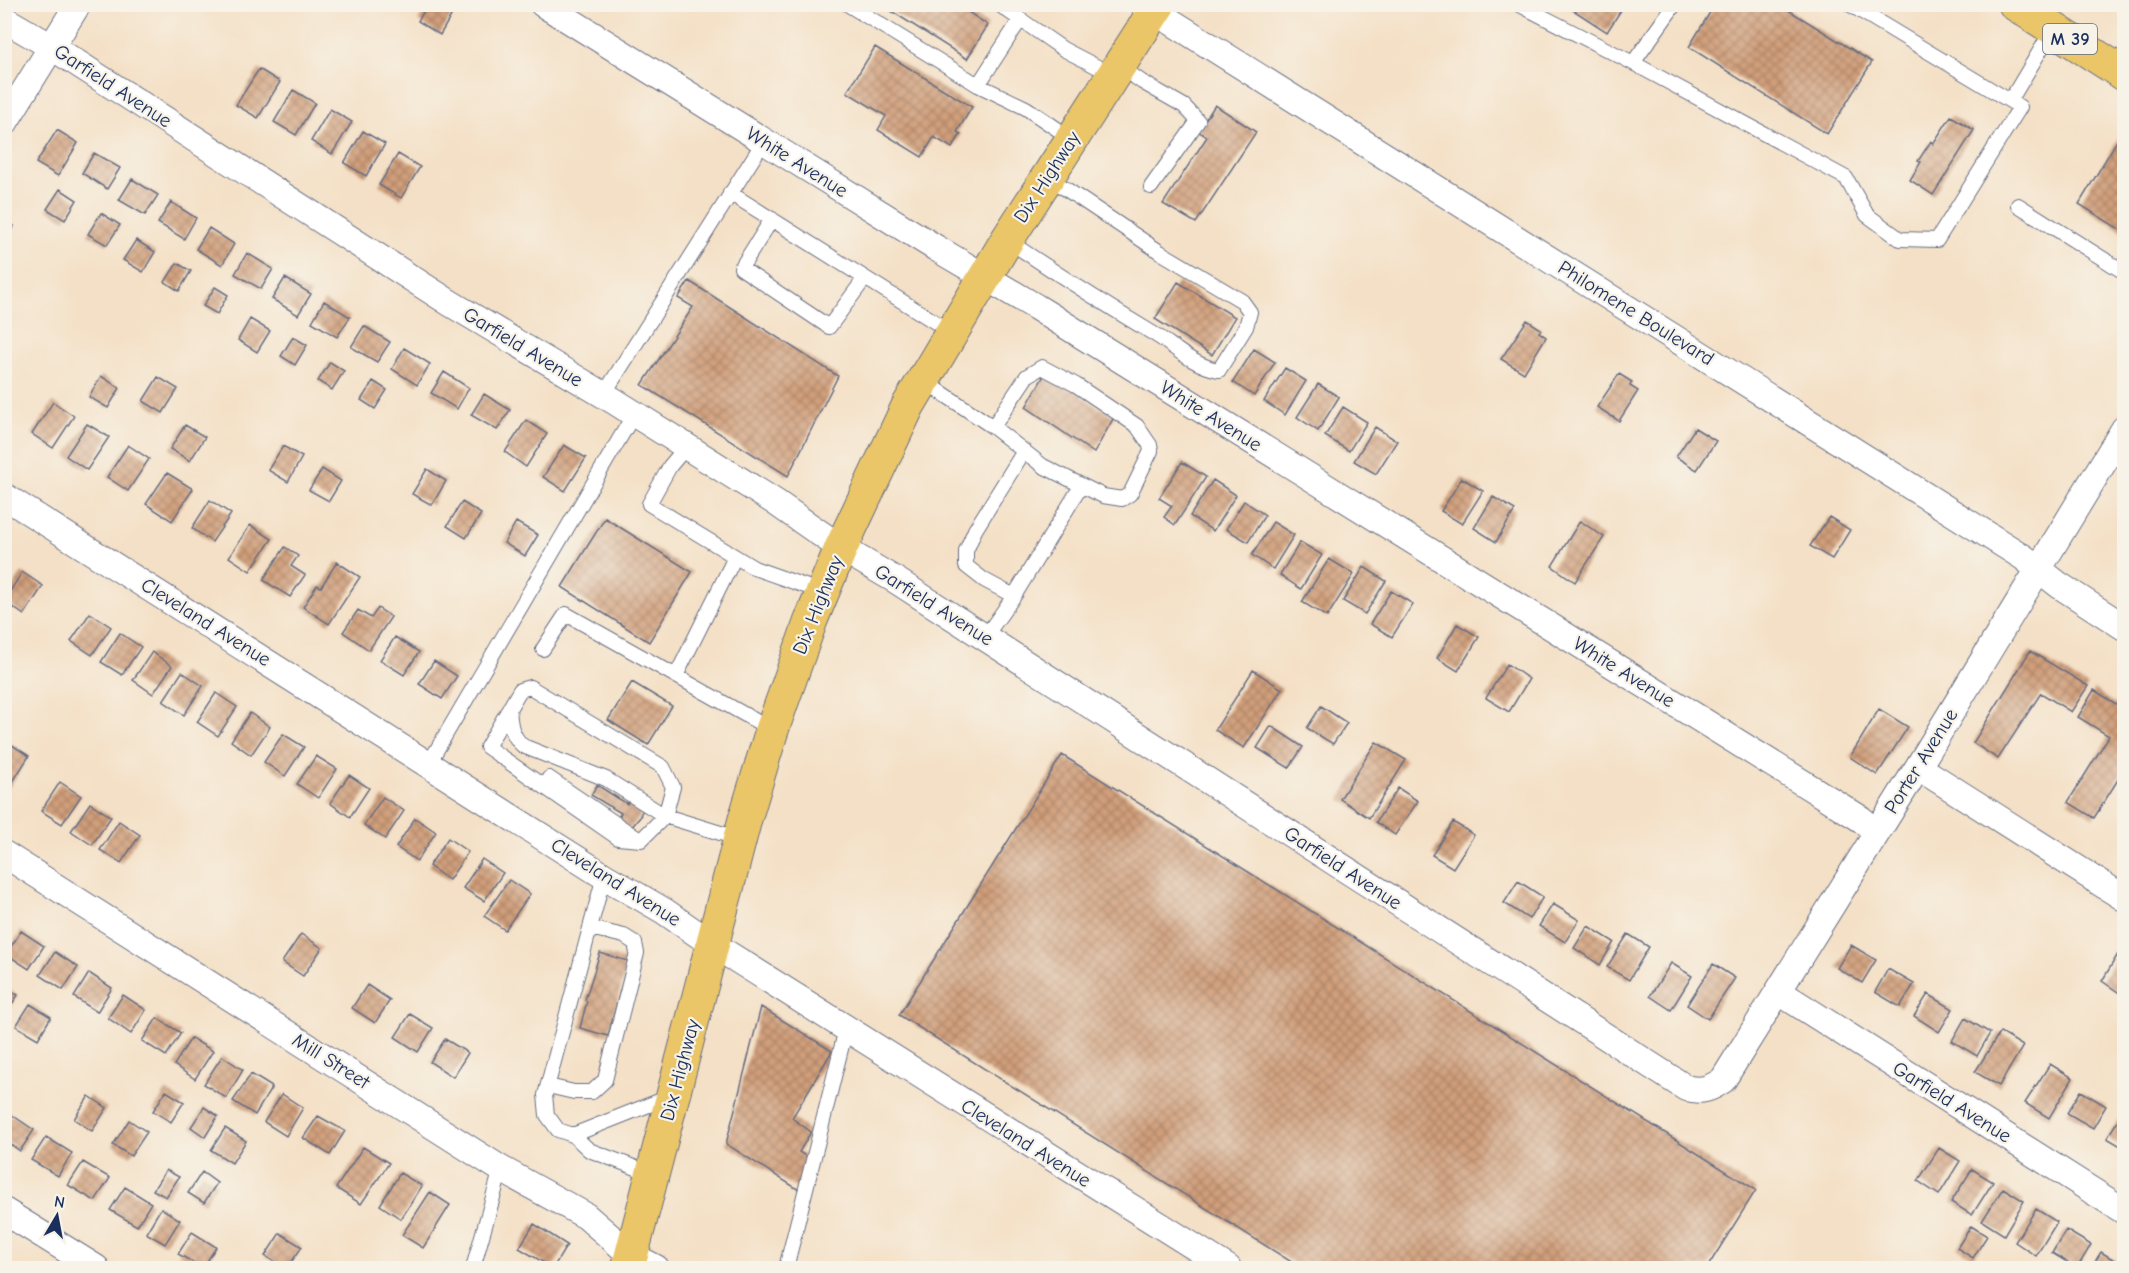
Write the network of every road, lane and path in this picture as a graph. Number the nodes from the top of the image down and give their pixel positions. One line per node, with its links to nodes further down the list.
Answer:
1 (78, 4): 13 (street)
2 (543, 4): 21 (street, White Avenue)
3 (847, 4): 17 (lane)
4 (998, 4): 11 (lane)
5 (1518, 4): 14 (lane)
6 (1675, 4): 14 (lane)
7 (1849, 4): 18 (lane)
8 (2015, 4): 12 (main road, M 39)
9 (1152, 7): 15 (main road, Dix Highway); 43 (street, Philomene Boulevard)
10 (4, 19): 13 (street, Garfield Avenue)
11 (1020, 20): 15 (lane); 17 (lane)
12 (2053, 29): 16 (main road, M 39); 18 (lane)
13 (52, 46): 19 (street); 33 (street, Garfield Avenue)
14 (1633, 63): 18 (lane)
15 (1116, 70): 20 (main road, Dix Highway); 23 (lane)
16 (2124, 74)
17 (978, 85): 20 (lane)
18 (2010, 101)
19 (4, 124)
20 (1072, 139): 22 (main road, Dix Highway)
21 (764, 141): 24 (lane); 29 (street, White Avenue)
22 (1048, 177): 27 (main road, Dix Highway); 27 (lane)
23 (1151, 187)
24 (730, 193): 26 (lane); 33 (lane)
25 (2018, 205): 28 (lane)
26 (771, 219): 30 (lane); 30 (lane)
27 (1007, 240): 29 (main road, Dix Highway)
28 (2124, 272)
29 (984, 276): 31 (main road, Dix Highway); 55 (street, White Avenue)
30 (865, 278): 31 (lane)
31 (951, 332): 32 (main road, Dix Highway)
32 (923, 380): 35 (lane); 41 (main road, Dix Highway)
33 (604, 394): 34 (street, Garfield Avenue)
34 (634, 414): 37 (street, Garfield Avenue); 52 (lane)
35 (993, 427): 38 (lane); 39 (lane)
36 (2124, 429): 43 (street, Porter Avenue)
37 (686, 447): 41 (street, Garfield Avenue); 42 (lane)
38 (1024, 451): 39 (lane); 45 (lane)
39 (1081, 486): 45 (lane)
40 (4, 496): 52 (street, Cleveland Avenue)
41 (841, 548): 44 (main road, Dix Highway); 47 (street, Garfield Avenue)
42 (735, 556): 44 (lane); 49 (lane)
43 (2039, 570): 46 (street, Philomene Boulevard); 53 (street, Porter Avenue)
44 (822, 592): 51 (main road, Dix Highway)
45 (1014, 596): 47 (lane)
46 (2124, 627)
47 (985, 637): 65 (street, Garfield Avenue)
48 (543, 649): 49 (lane)
49 (676, 676): 51 (lane)
50 (509, 706): 54 (lane); 54 (lane); 54 (lane)
51 (772, 730): 56 (main road, Dix Highway)
52 (429, 763): 58 (street, Cleveland Avenue)
53 (1918, 767): 55 (street, Porter Avenue); 59 (street)
54 (665, 816): 56 (lane)
55 (1877, 832): 62 (street, Porter Avenue)
56 (740, 839): 61 (main road, Dix Highway)
57 (4, 854): 68 (street, Mill Street)
58 (604, 876): 60 (lane); 61 (street, Cleveland Avenue)
59 (2124, 898)
60 (590, 928): 64 (lane); 64 (lane)
61 (712, 944): 63 (street, Cleveland Avenue); 66 (main road, Dix Highway)
62 (1779, 992): 65 (street, Porter Avenue); 71 (street, Garfield Avenue)
63 (846, 1029): 75 (lane); 76 (street, Cleveland Avenue)
64 (548, 1086): 67 (lane)
65 (1711, 1088)
66 (673, 1096): 67 (lane); 69 (main road, Dix Highway)
67 (573, 1135): 69 (lane)
68 (501, 1169): 72 (street, Mill Street); 74 (lane)
69 (652, 1174): 72 (main road, Dix Highway)
70 (4, 1211): 73 (street)
71 (2124, 1211)
72 (638, 1264)
73 (96, 1269)
74 (473, 1269)
75 (786, 1269)
76 (1228, 1269)

